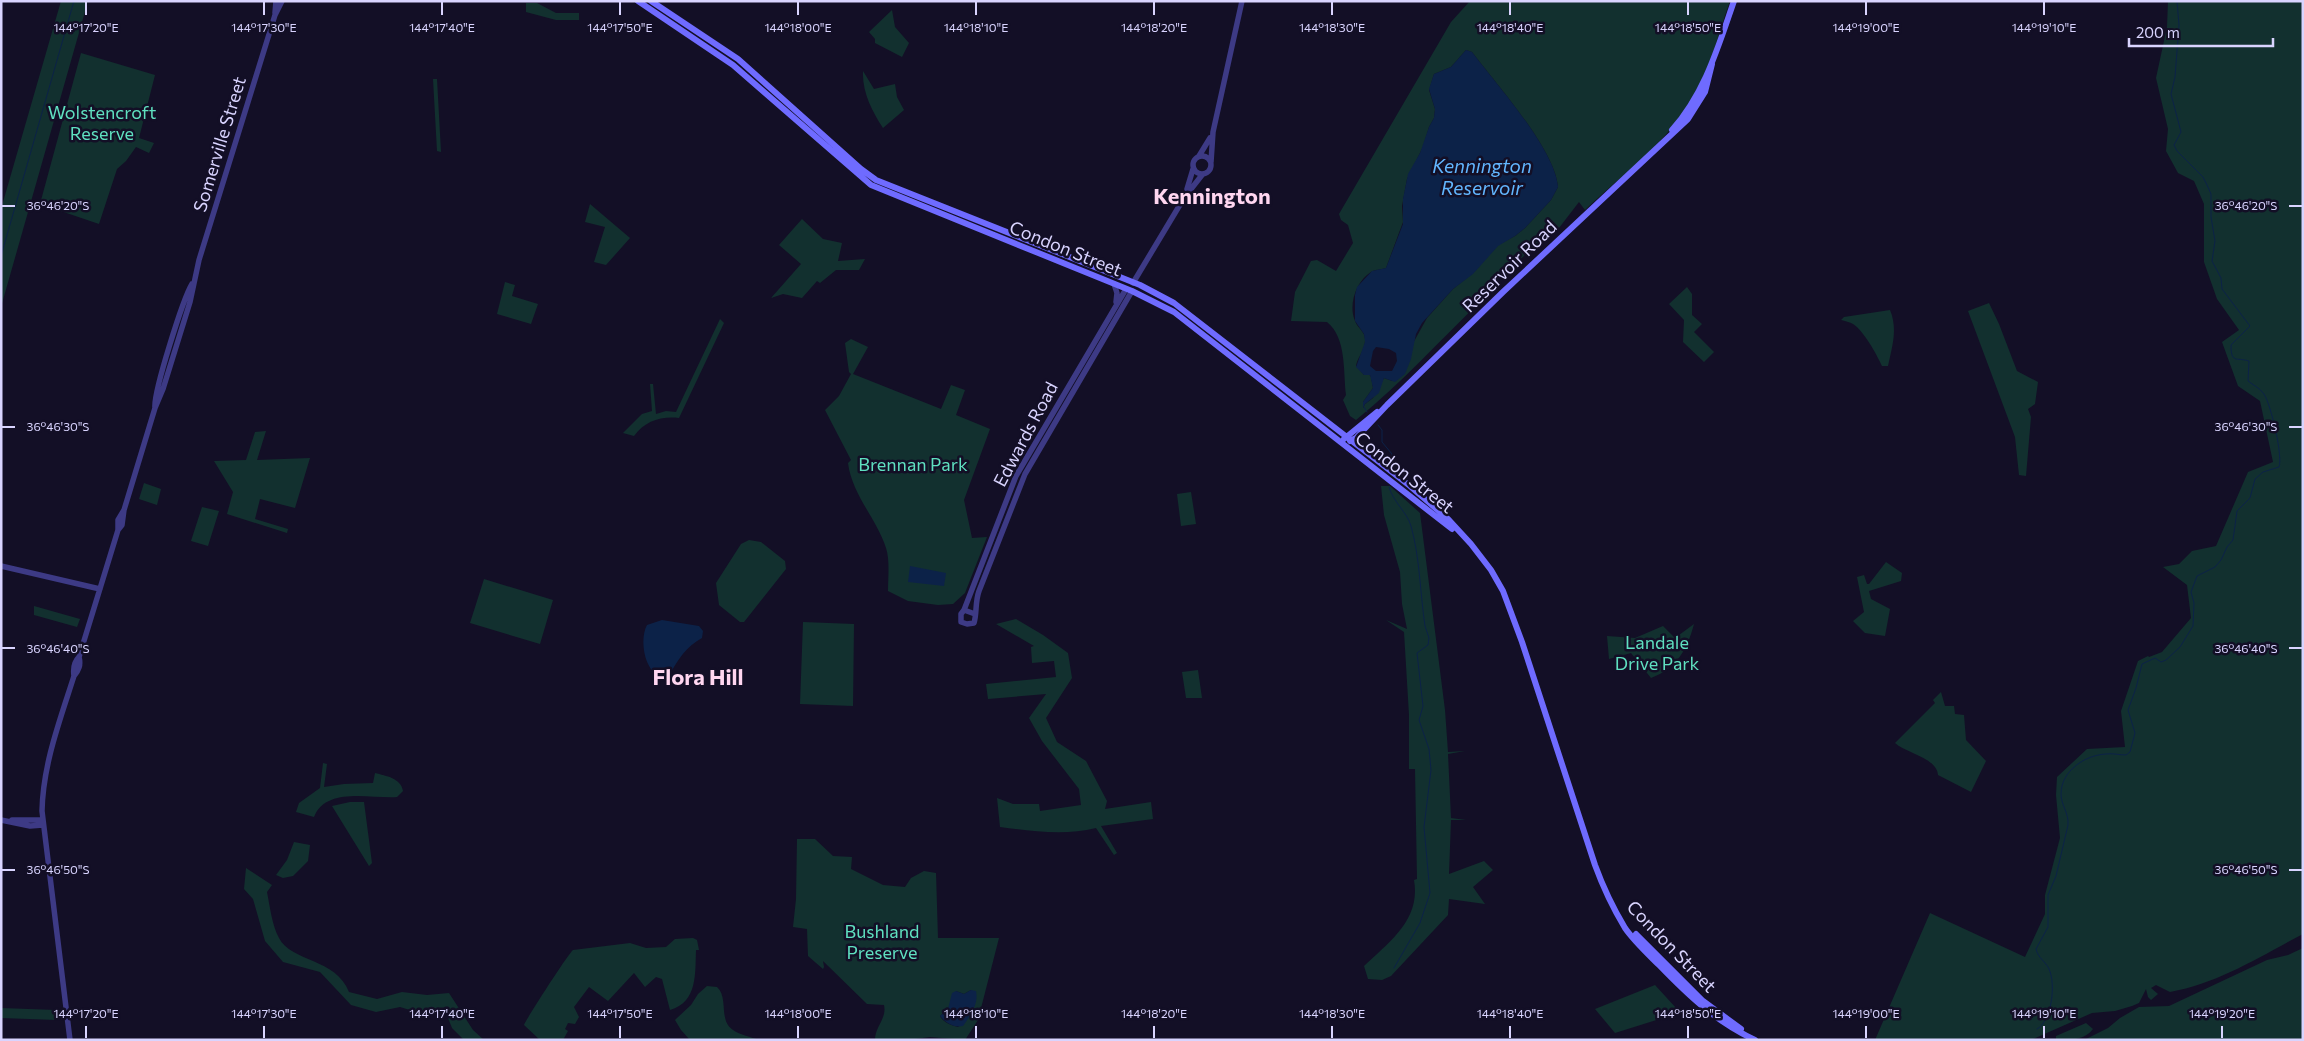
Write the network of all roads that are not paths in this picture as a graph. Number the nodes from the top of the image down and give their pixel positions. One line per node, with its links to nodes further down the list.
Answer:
1 (276, 1): 7 (street, Somerville Street)
2 (282, 1): 7 (street, Somerville Street)
3 (638, 1): 9 (main road, Condon Street)
4 (651, 1): 8 (main road, Condon Street)
5 (1241, 1): 11 (street)
6 (1734, 1): 25 (main road, Reservoir Road)
7 (275, 15): 29 (street, Somerville Street)
8 (706, 37): 9 (main road); 10 (main road, Condon Street)
9 (702, 44): 10 (main road, Condon Street)
10 (756, 79): 17 (main road, Condon Street)
11 (1213, 132): 12 (street); 13 (street)
12 (1199, 156): 13 (street); 14 (street)
13 (1210, 162): 15 (street)
14 (1193, 168): 15 (street); 16 (street, Edwards Road)
15 (1202, 175): 16 (street, Edwards Road)
16 (1184, 198): 20 (street, Edwards Road)
17 (931, 207): 18 (main road, Condon Street); 19 (main road, Condon Street)
18 (1036, 245): 19 (main road); 20 (main road, Condon Street)
19 (1054, 260): 21 (main road, Condon Street)
20 (1133, 283): 22 (main road, Edwards Road); 24 (main road, Condon Street)
21 (1114, 284): 22 (main road, Condon Street); 23 (street)
22 (1129, 290): 23 (street, Edwards Road); 24 (main road, Condon Street); 31 (street, Edwards Road)
23 (1114, 309): 30 (street, Edwards Road)
24 (1291, 398): 25 (main road, Condon Street); 26 (main road, Condon Street)
25 (1349, 439): 26 (main road, Reservoir Road); 27 (main road, Condon Street)
26 (1341, 441): 27 (main road, Condon Street)
27 (1472, 544): 34 (main road, Condon Street)
28 (1, 566): 29 (street)
29 (100, 589): 33 (street, Somerville Street)
30 (964, 610): 31 (street); 31 (street)
31 (975, 614)
32 (1, 820): 33 (street)
33 (43, 822): 35 (street, Somerville Street)
34 (1612, 905): 36 (main road, Condon Street); 37 (main road, Condon Street)
35 (70, 1040)
36 (1755, 1040)
37 (1760, 1040)

